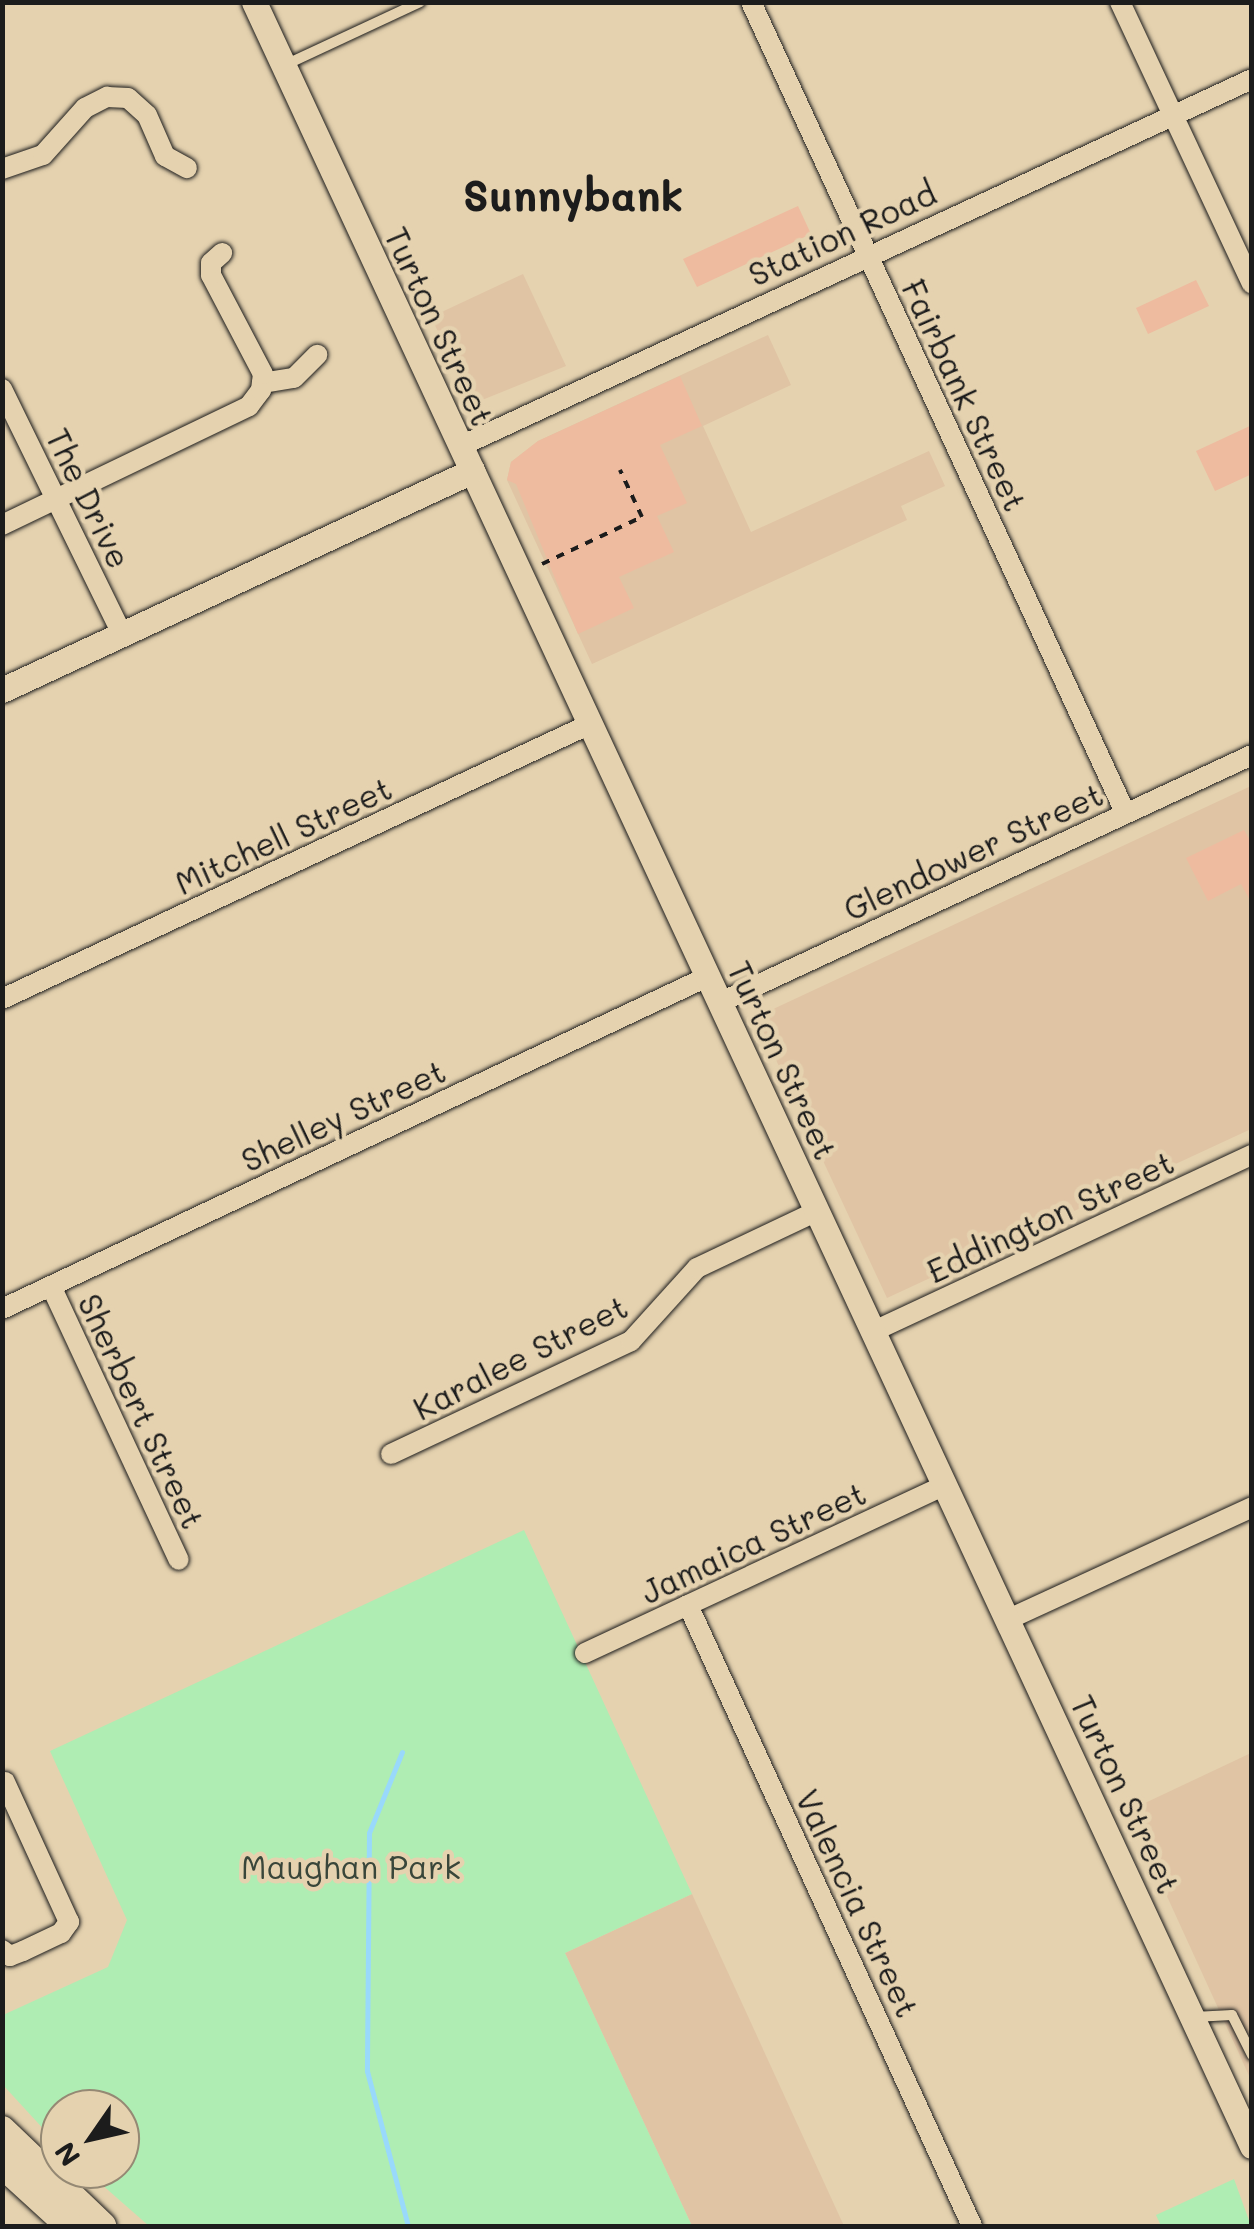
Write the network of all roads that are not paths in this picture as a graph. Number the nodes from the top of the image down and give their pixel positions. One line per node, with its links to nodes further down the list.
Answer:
1 (254, 2): 5 (street, Turton Street)
2 (420, 2): 5 (lane)
3 (751, 2): 11 (street, Fairbank Street)
4 (1120, 2): 7 (street)
5 (283, 66): 16 (street, Turton Street)
6 (1252, 79): 7 (street, Station Road)
7 (1173, 116): 11 (street, Station Road); 12 (street)
8 (2, 168): 9 (street)
9 (187, 168)
10 (222, 253): 14 (street)
11 (868, 257): 16 (street, Station Road); 24 (street, Fairbank Street)
12 (1252, 284)
13 (317, 354): 14 (street)
14 (262, 383): 18 (street)
15 (2, 389): 18 (street, The Drive)
16 (461, 446): 17 (street, Turton Street)
17 (472, 471): 20 (street); 22 (street, Turton Street)
18 (56, 498): 19 (street); 20 (street, The Drive)
19 (2, 525)
20 (122, 634): 21 (street)
21 (2, 690)
22 (590, 724): 25 (street, Turton Street); 26 (street, Mitchell Street)
23 (1252, 755): 24 (street, Glendower Street)
24 (1125, 812): 27 (street, Glendower Street)
25 (709, 976): 27 (street, Turton Street); 30 (street, Shelley Street)
26 (2, 999)
27 (721, 1002): 29 (street, Turton Street)
28 (1252, 1155): 32 (street, Eddington Street)
29 (817, 1210): 32 (street, Turton Street); 33 (street, Karalee Street)
30 (51, 1286): 31 (street, Shelley Street); 36 (street, Sherbert Street)
31 (2, 1309)
32 (874, 1331): 34 (street, Turton Street)
33 (391, 1454)
34 (946, 1486): 37 (street, Jamaica Street); 38 (street, Turton Street)
35 (1252, 1506): 38 (street)
36 (179, 1560)
37 (688, 1605): 39 (street, Jamaica Street); 49 (street, Valencia Street)
38 (1008, 1619): 42 (street, Turton Street)
39 (585, 1653)
40 (6, 1782): 41 (street)
41 (2, 1950)
42 (1192, 2017): 43 (lane); 45 (street, Turton Street)
43 (1252, 2056)
44 (2, 2130): 48 (main road)
45 (1250, 2141)
46 (2, 2164): 47 (main road)
47 (70, 2226)
48 (102, 2226)
49 (972, 2226)

